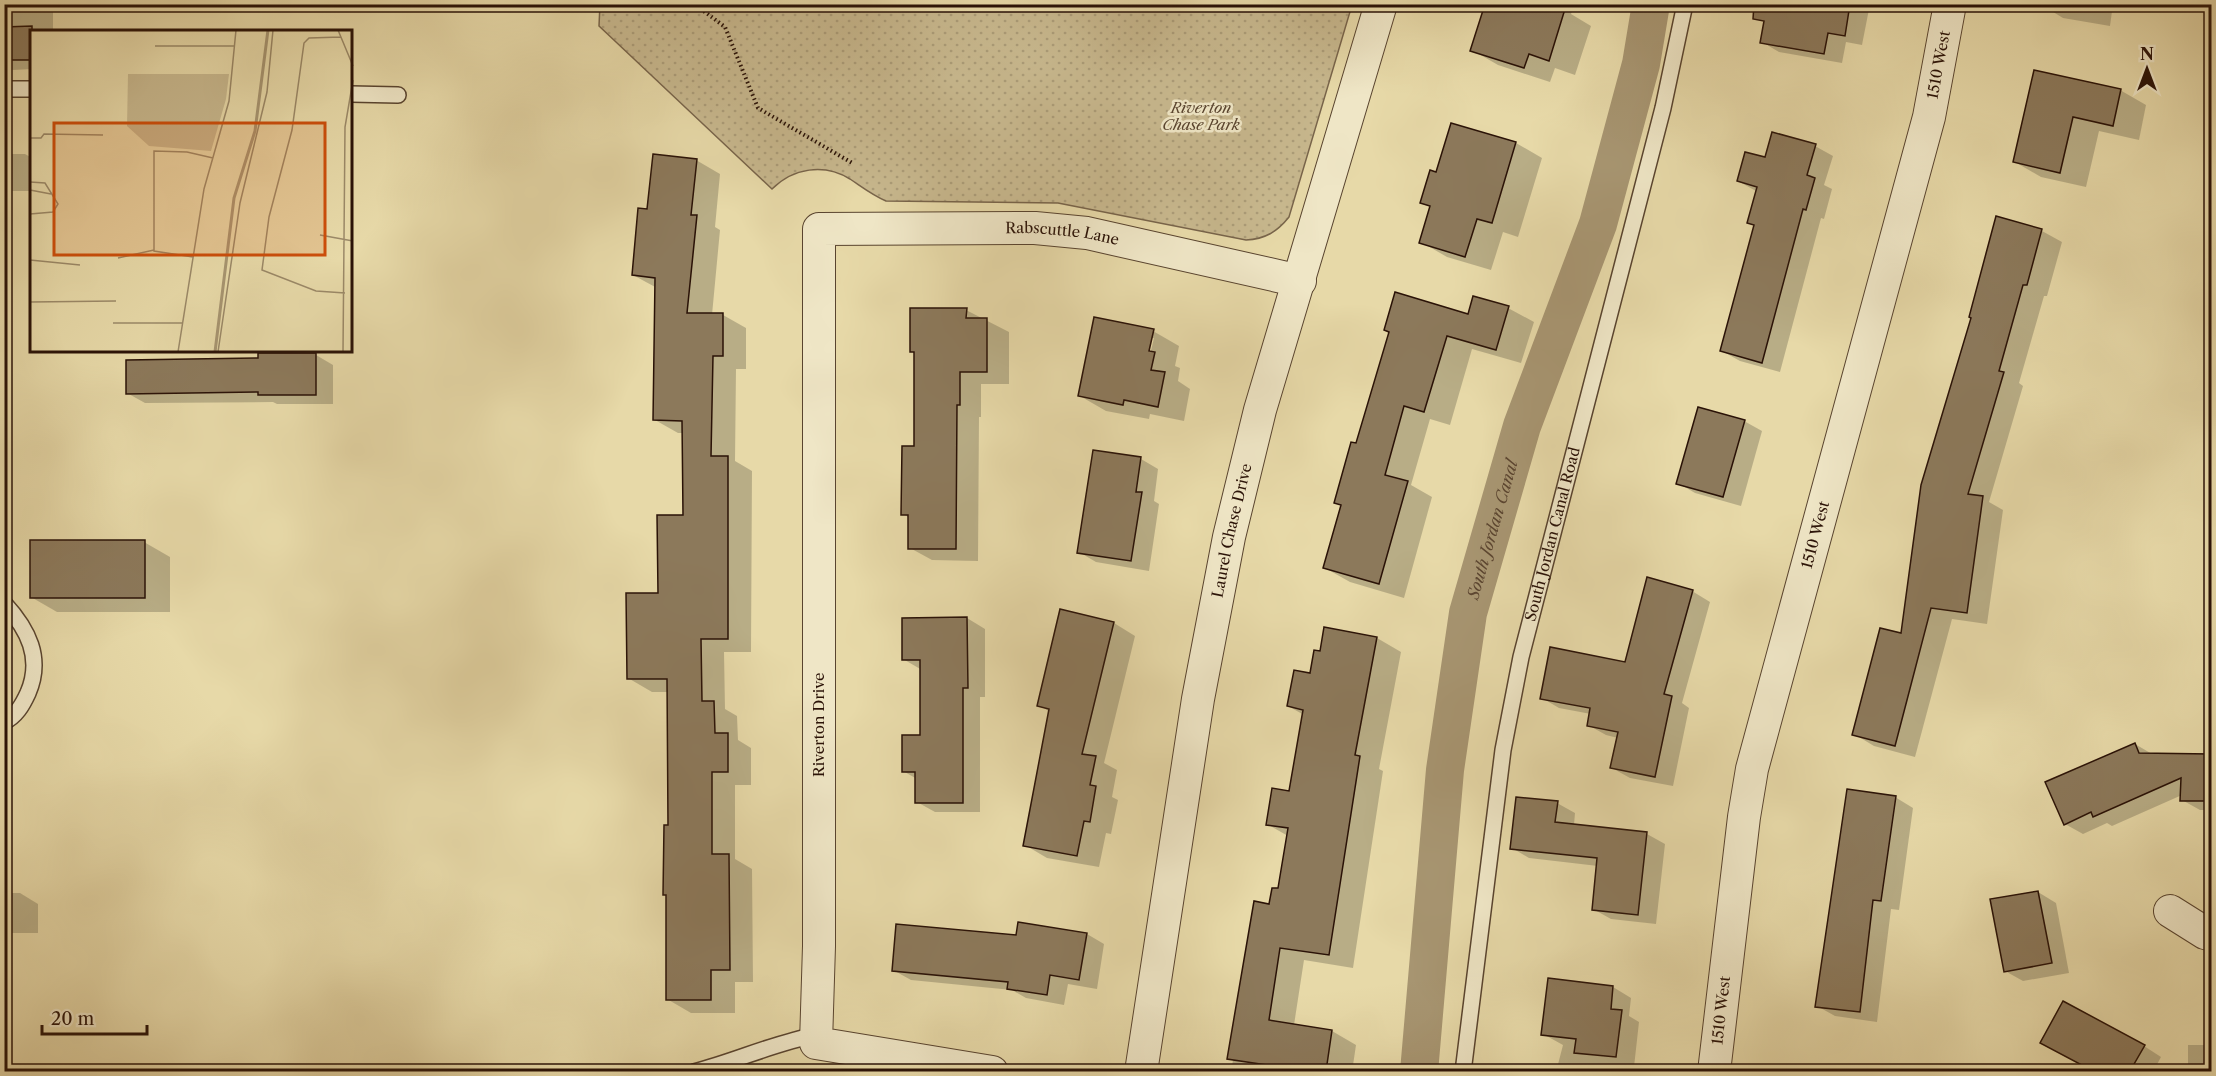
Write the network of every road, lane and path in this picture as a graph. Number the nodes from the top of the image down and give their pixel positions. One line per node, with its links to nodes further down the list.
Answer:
1 (699, 4): 9 (path)
2 (1381, 4): 11 (street, Laurel Chase Drive)
3 (1685, 4): 20 (lane, South Jordan Canal Road)
4 (1950, 4): 21 (street, 1510 West)
5 (4, 89): 6 (lane)
6 (30, 89)
7 (352, 94): 8 (lane)
8 (398, 95)
9 (854, 164)
10 (819, 229): 11 (street, Rabscuttle Lane); 16 (street, Riverton Drive)
11 (1300, 281): 19 (street, Laurel Chase Drive)
12 (4, 603): 13 (lane)
13 (4, 722)
14 (2170, 910): 15 (street)
15 (2211, 935)
16 (816, 1035): 17 (lane); 18 (street)
17 (694, 1071)
18 (992, 1071)
19 (1141, 1071)
20 (1463, 1071)
21 (1714, 1071)

